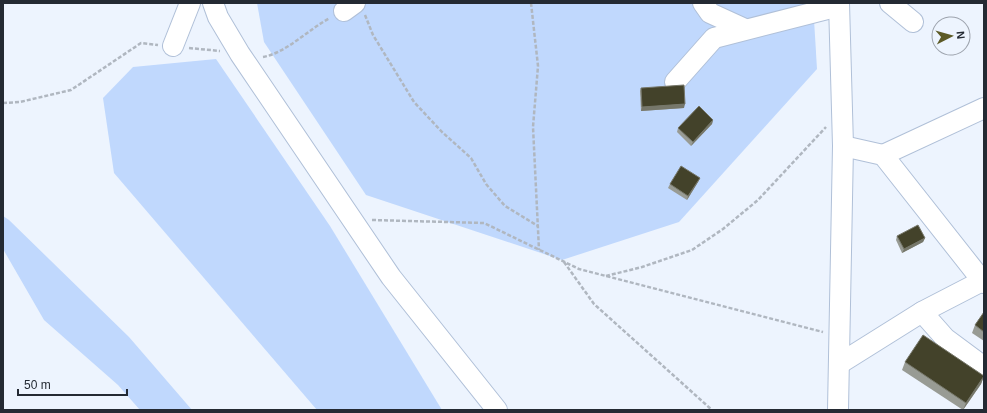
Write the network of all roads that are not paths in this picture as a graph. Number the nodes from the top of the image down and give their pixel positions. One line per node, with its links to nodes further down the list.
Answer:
1 (190, 3): 8 (street)
2 (213, 3): 17 (street)
3 (703, 3): 7 (street)
4 (890, 3): 6 (street)
5 (839, 5): 7 (street); 11 (street)
6 (913, 22)
7 (745, 29): 9 (street)
8 (173, 46)
9 (675, 82)
10 (984, 108): 12 (street)
11 (843, 146): 12 (street); 15 (street)
12 (883, 155): 13 (street)
13 (983, 282): 14 (street)
14 (922, 312): 15 (street); 16 (street)
15 (839, 364): 18 (street)
16 (984, 367)
17 (496, 410)
18 (838, 410)

